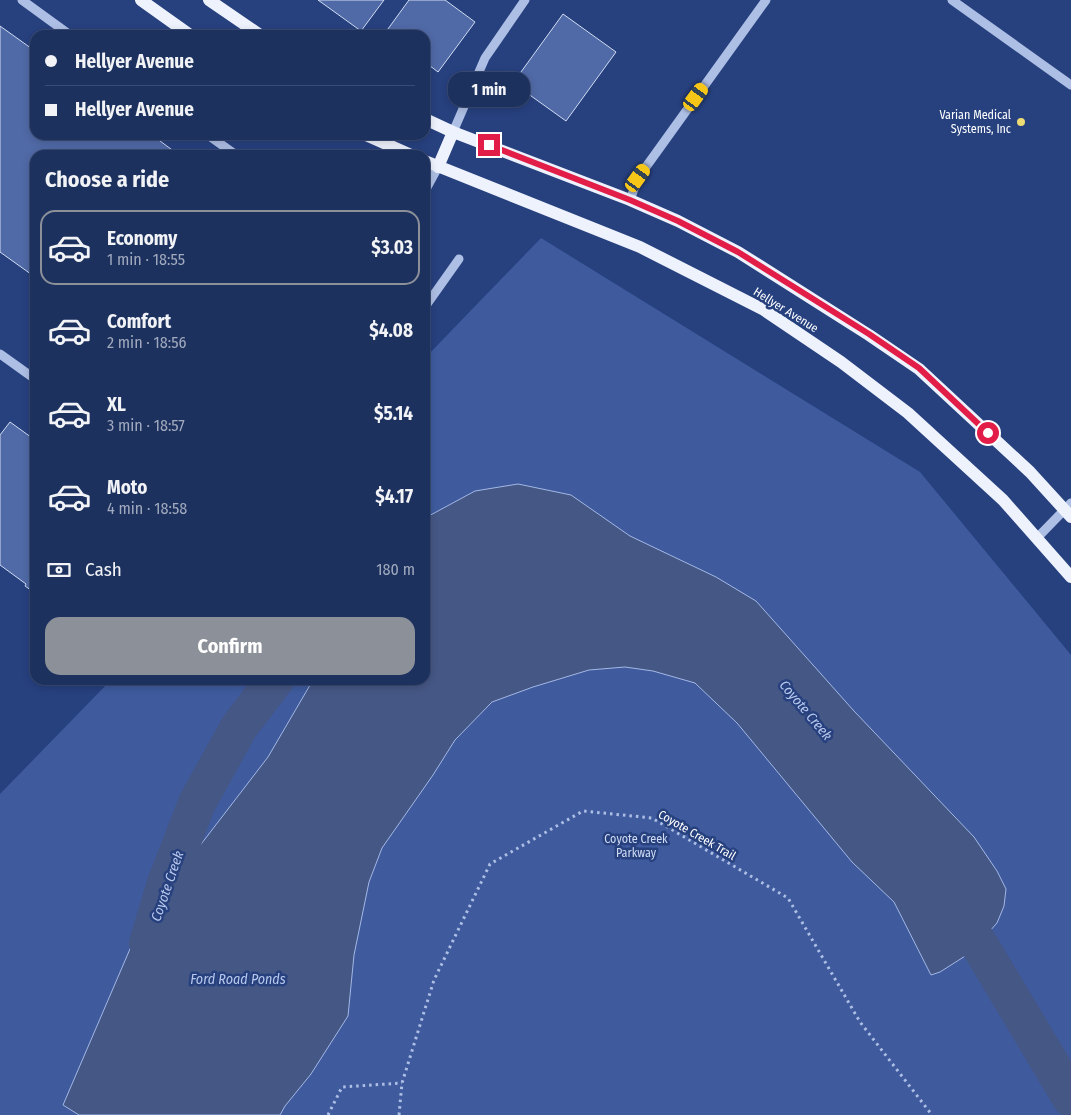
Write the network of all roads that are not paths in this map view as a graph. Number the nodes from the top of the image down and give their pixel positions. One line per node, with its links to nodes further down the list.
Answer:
1 (22, 0): 7 (lane)
2 (140, 0): 8 (main road)
3 (209, 0): 9 (main road)
4 (525, 0): 12 (lane)
5 (766, 0): 20 (lane)
6 (952, 0): 10 (lane)
7 (63, 30)
8 (183, 30)
9 (253, 30)
10 (1071, 85)
11 (430, 121): 12 (main road, Hellyer Avenue)
12 (453, 132): 18 (main road); 20 (main road, Hellyer Avenue)
13 (215, 140): 15 (lane)
14 (377, 140): 16 (main road)
15 (229, 150)
16 (400, 150)
17 (430, 163): 18 (main road, Hellyer Avenue)
18 (438, 167): 19 (lane); 26 (main road, Hellyer Avenue)
19 (430, 182)
20 (630, 200): 25 (main road, Hellyer Avenue)
21 (459, 259): 22 (lane)
22 (430, 292)
23 (0, 354): 24 (lane)
24 (30, 375)
25 (1069, 510): 26 (lane)
26 (1037, 538): 27 (main road, Hellyer Avenue)
27 (1071, 577)

